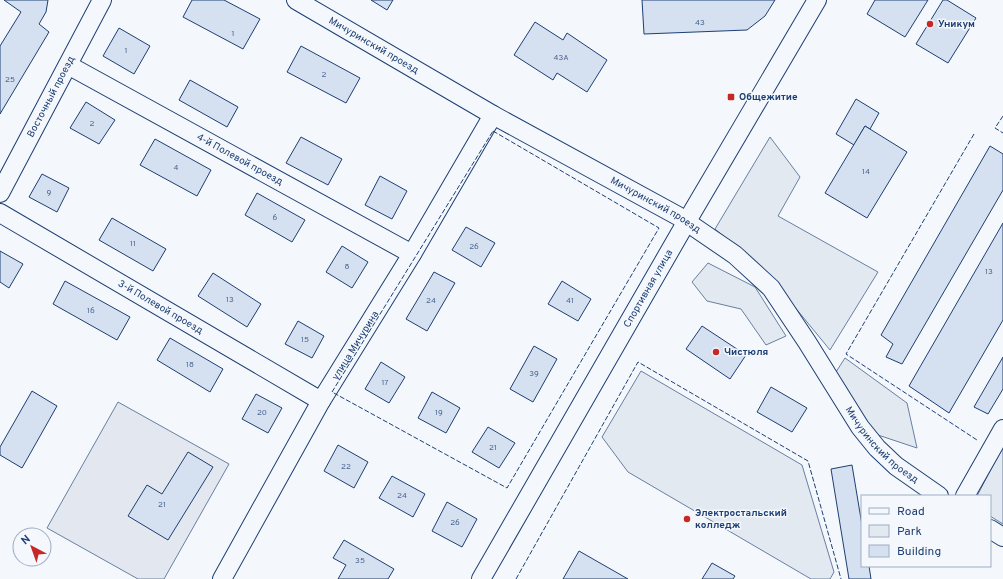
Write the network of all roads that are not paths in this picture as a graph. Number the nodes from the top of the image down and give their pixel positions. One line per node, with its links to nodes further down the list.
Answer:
1 (102, 0): 4 (street, Восточный проезд)
2 (296, 0): 5 (street, Мичуринский проезд)
3 (817, 0): 8 (street, Спортивная улица)
4 (68, 65): 6 (street, Восточный проезд); 9 (street, 4-й Полевой проезд)
5 (494, 115): 8 (street, Мичуринский проезд); 9 (street, улица Мичурина)
6 (0, 193)
7 (0, 213): 10 (street, 3-й Полевой проезд)
8 (687, 221): 12 (street, Мичуринский проезд); 17 (street, Спортивная улица)
9 (412, 254): 10 (street, улица Мичурина)
10 (321, 401): 16 (street, улица Мичурина)
11 (1003, 429): 13 (street)
12 (938, 495)
13 (966, 495)
14 (991, 530): 15 (street)
15 (1003, 537)
16 (222, 579)
17 (481, 579)

